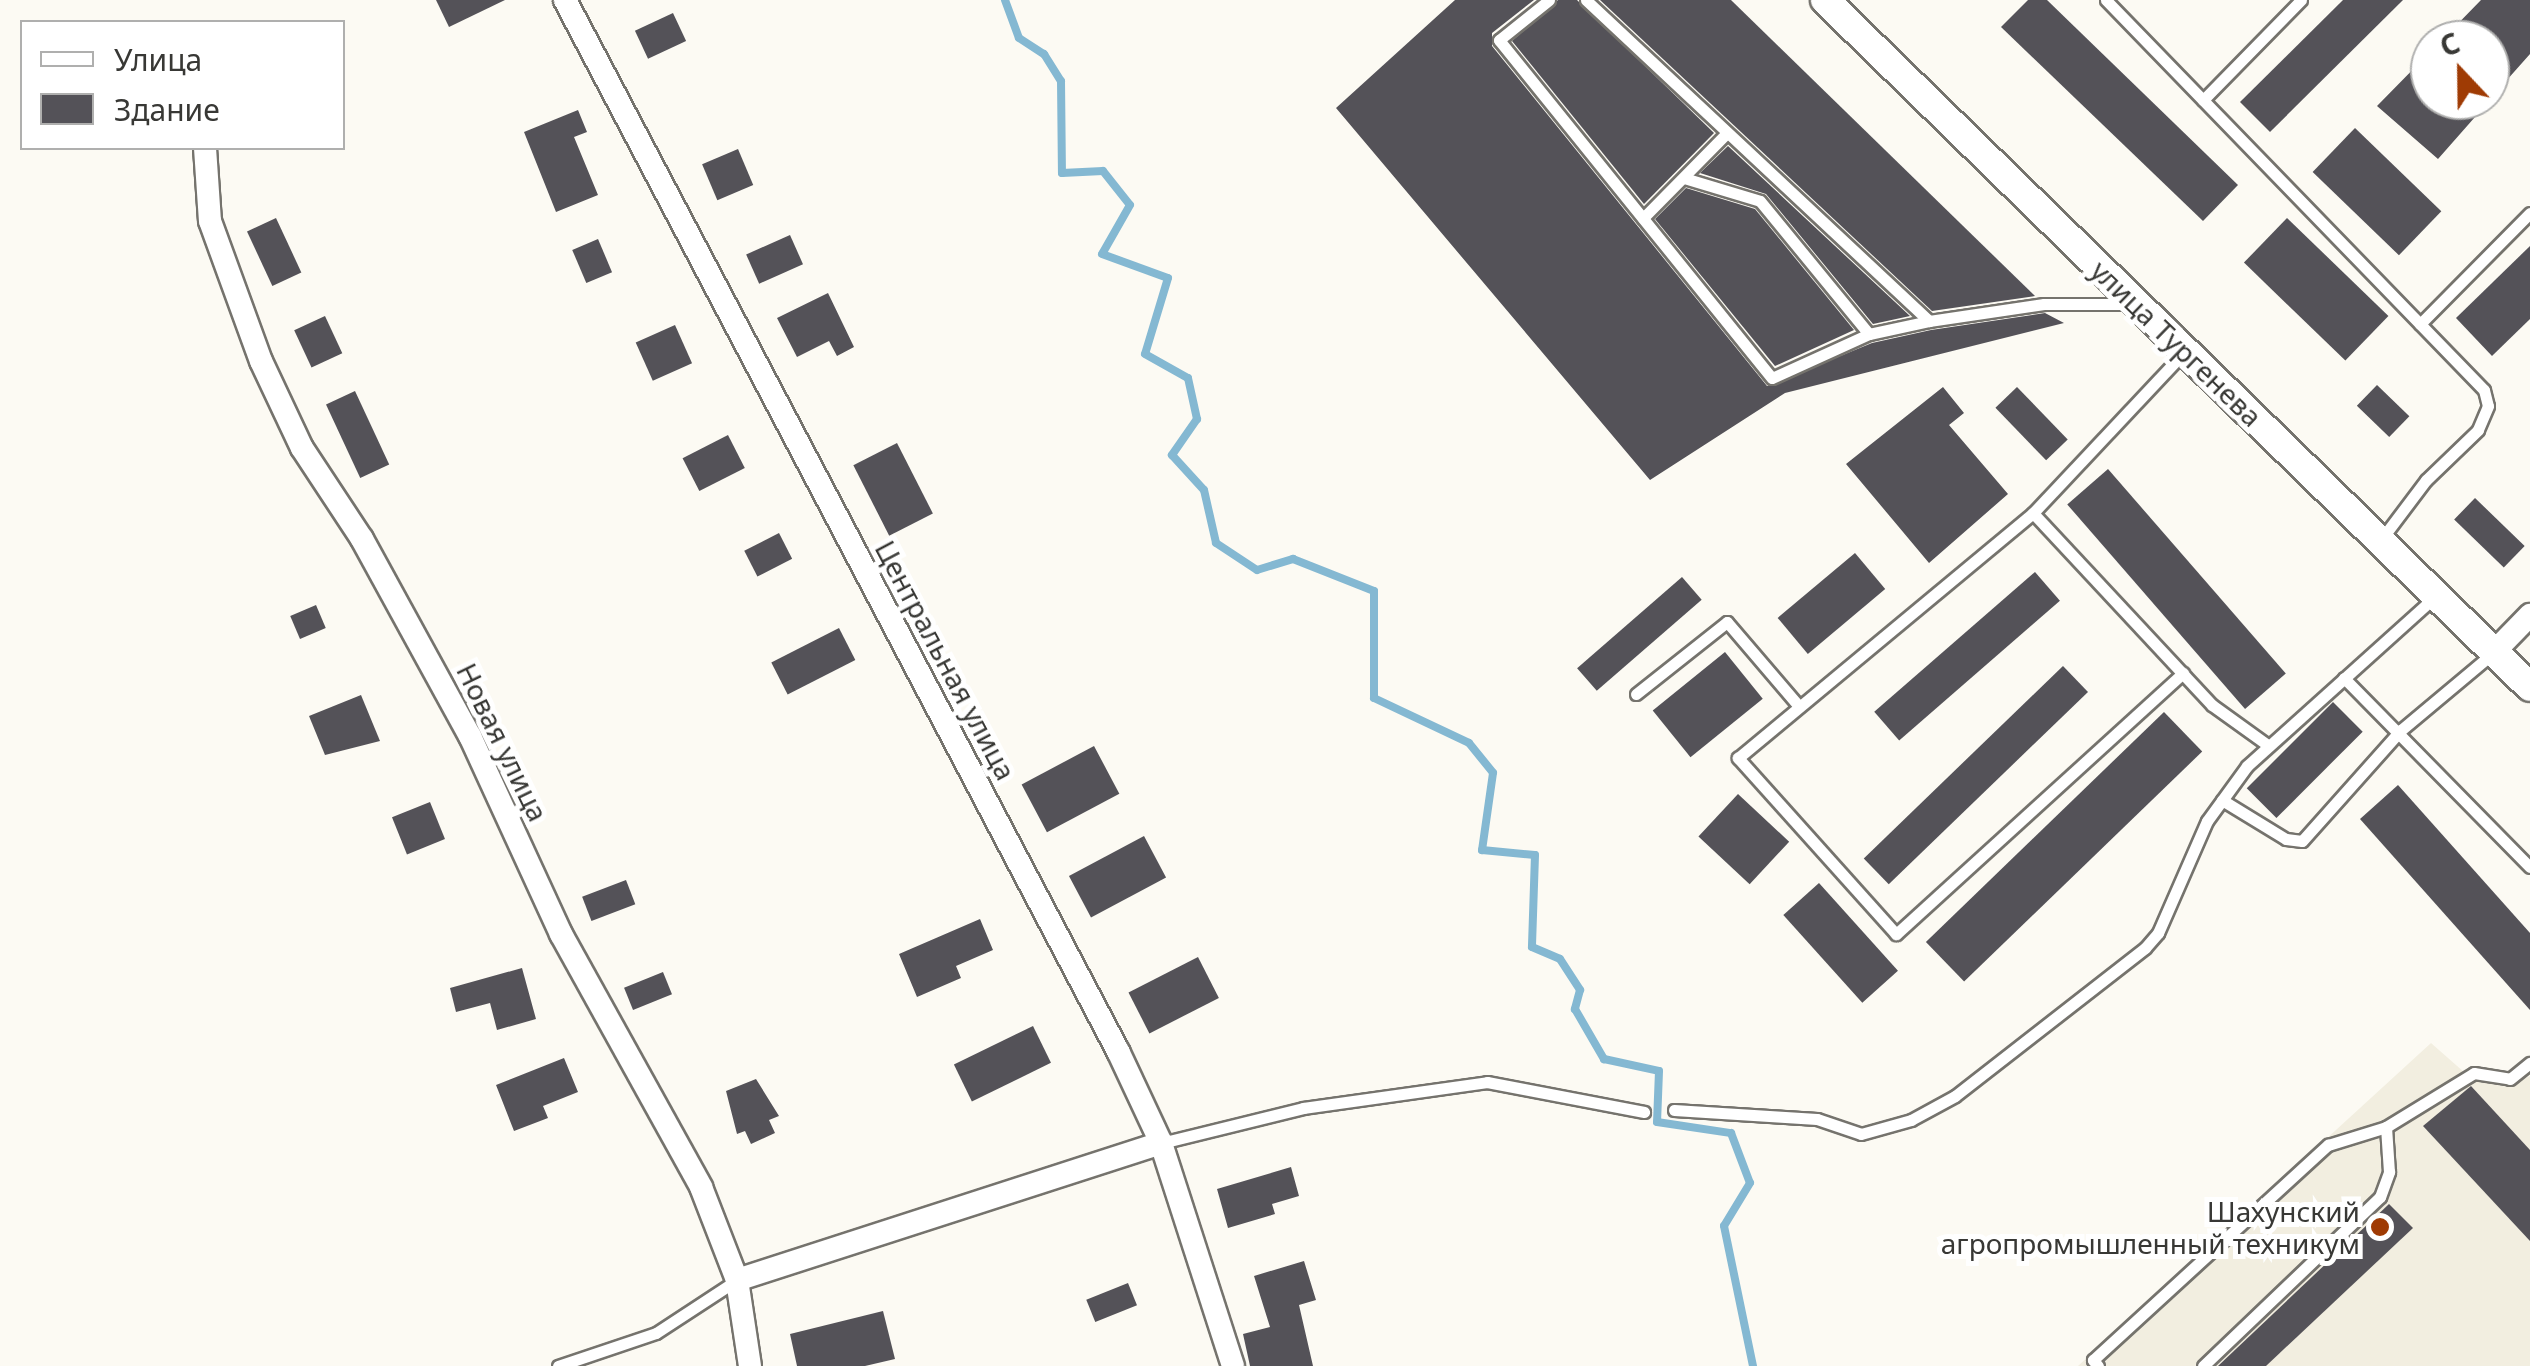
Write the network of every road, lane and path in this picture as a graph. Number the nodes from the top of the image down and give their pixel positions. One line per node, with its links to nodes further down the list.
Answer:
1 (565, 0): 36 (street, Центральная улица)
2 (1549, 0): 12 (lane)
3 (1586, 0): 8 (lane)
4 (1825, 0): 13 (street, улица Тургенева)
5 (2106, 0): 7 (lane)
6 (2301, 0): 7 (lane)
7 (2203, 100): 15 (lane)
8 (1724, 136): 10 (lane); 14 (lane)
9 (204, 150): 37 (street, Новая улица)
10 (1684, 178): 12 (lane); 16 (lane)
11 (2530, 213): 15 (lane)
12 (1643, 218): 16 (lane)
13 (2136, 304): 14 (lane); 17 (street, улица Тургенева)
14 (1929, 321): 16 (lane)
15 (2420, 324): 19 (lane)
16 (1869, 334)
17 (2186, 351): 18 (lane); 19 (street, улица Тургенева)
18 (2033, 513): 23 (lane); 27 (lane)
19 (2380, 540): 20 (street, улица Тургенева)
20 (2436, 596): 22 (street, улица Тургенева); 24 (lane)
21 (2530, 615): 22 (street)
22 (2494, 652): 25 (street, улица Тургенева); 28 (lane)
23 (2183, 673): 27 (lane); 29 (lane)
24 (2344, 678): 28 (lane); 29 (lane)
25 (2530, 687)
26 (1636, 694): 27 (lane)
27 (1798, 705)
28 (2401, 730): 30 (lane); 31 (lane)
29 (2270, 746): 30 (lane)
30 (2222, 800): 33 (lane)
31 (2530, 867)
32 (2530, 1063): 35 (lane)
33 (1674, 1110)
34 (1644, 1112): 36 (lane)
35 (2386, 1127): 41 (lane); 42 (lane)
36 (1162, 1143): 37 (street); 40 (street, Центральная улица)
37 (736, 1280): 38 (lane); 39 (street, Новая улица)
38 (558, 1366)
39 (750, 1366)
40 (1233, 1366)
41 (2098, 1366)
42 (2204, 1366)

